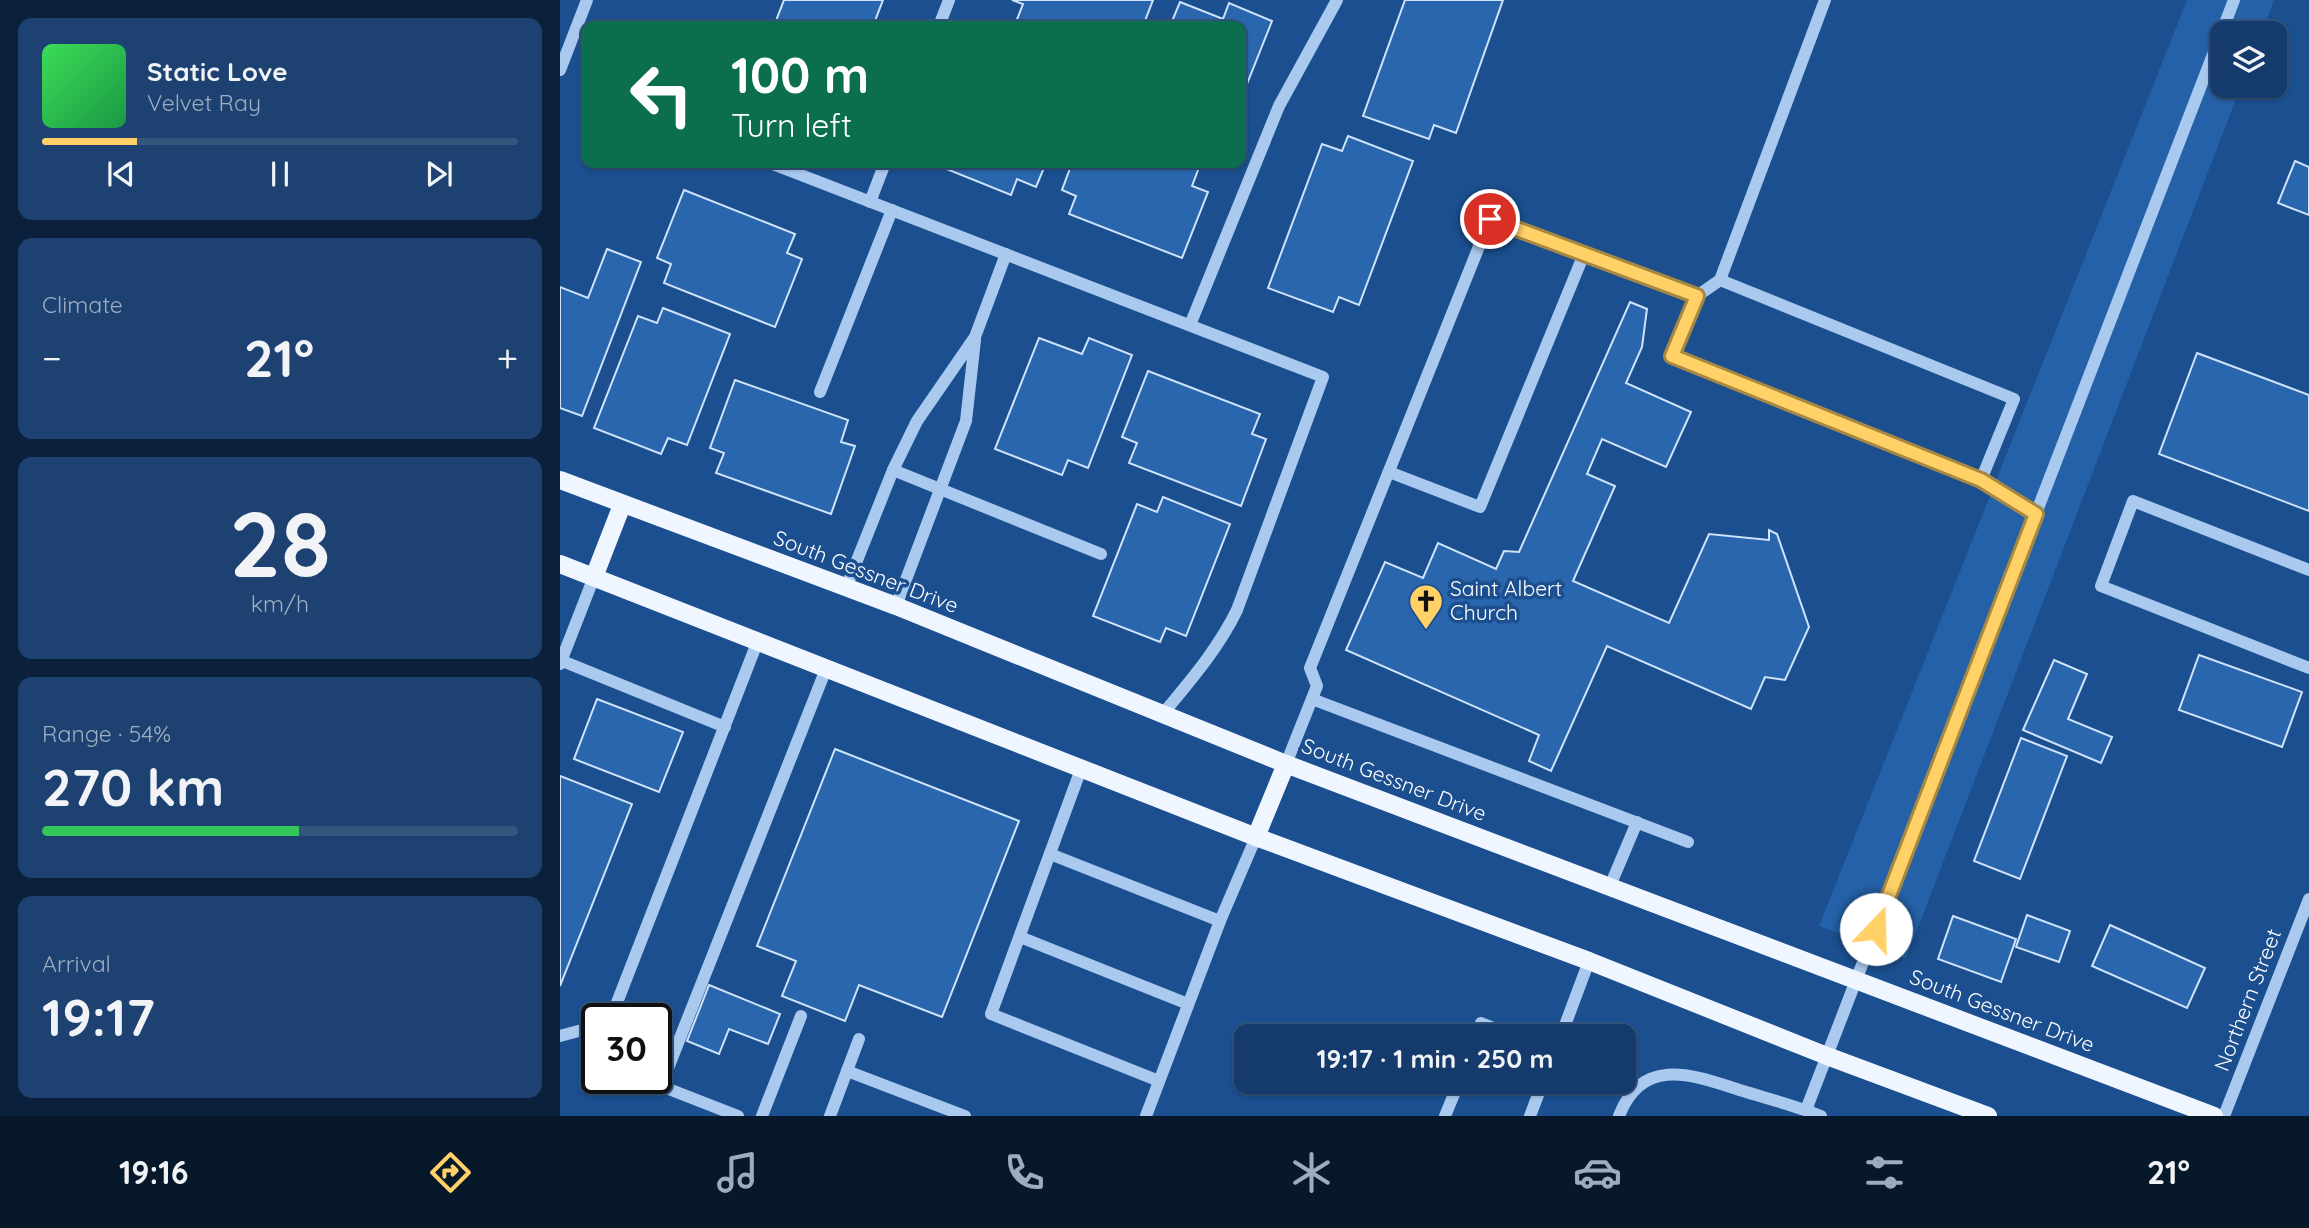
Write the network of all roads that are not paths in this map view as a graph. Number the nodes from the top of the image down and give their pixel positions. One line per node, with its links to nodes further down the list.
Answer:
1 (587, 0): 7 (street)
2 (949, 0): 6 (street)
3 (1337, 0): 16 (street)
4 (1825, 0): 14 (street)
5 (2234, 0): 25 (street)
6 (941, 21)
7 (560, 70)
8 (783, 168): 10 (street)
9 (883, 168): 10 (street)
10 (870, 202): 11 (street)
11 (892, 210): 12 (street); 18 (street)
12 (1006, 254): 16 (street); 17 (street)
13 (1584, 254): 15 (street); 20 (street); 20 (street)
14 (1720, 280): 15 (street); 22 (street)
15 (1697, 296): 22 (street)
16 (1190, 326): 37 (street)
17 (975, 337): 19 (street); 23 (street)
18 (820, 392)
19 (892, 470): 23 (street); 30 (street)
20 (1389, 472): 36 (street)
21 (560, 480): 24 (main road, South Gessner Drive)
22 (1981, 480): 25 (street)
23 (942, 490): 26 (street); 31 (street)
24 (622, 505): 29 (main road); 30 (main road, South Gessner Drive)
25 (2036, 514): 50 (street)
26 (1101, 554)
27 (560, 565): 29 (main road)
28 (2309, 570): 34 (street)
29 (594, 577): 32 (main road); 33 (street)
30 (846, 588): 31 (main road, South Gessner Drive)
31 (896, 606): 37 (main road, South Gessner Drive)
32 (757, 643): 35 (main road); 38 (street)
33 (560, 661): 38 (street)
34 (2309, 668)
35 (827, 669): 40 (main road); 64 (street)
36 (1312, 699): 39 (street); 41 (street)
37 (1162, 715): 39 (main road, South Gessner Drive)
38 (725, 726): 51 (street)
39 (1286, 764): 42 (main road); 45 (main road, South Gessner Drive)
40 (1081, 769): 42 (main road); 44 (street)
41 (1637, 822): 43 (street); 45 (street)
42 (1256, 837): 47 (street); 49 (main road)
43 (1688, 842)
44 (1051, 855): 47 (street); 48 (street)
45 (1609, 886): 50 (main road, South Gessner Drive)
46 (2309, 899): 75 (street, Northern Street)
47 (1220, 921): 52 (street)
48 (1020, 937): 52 (street); 60 (street)
49 (1589, 961): 54 (street); 58 (main road)
50 (1856, 980): 58 (street); 74 (main road, South Gessner Drive)
51 (617, 1003)
52 (1188, 1004): 60 (street)
53 (801, 1016): 65 (street)
54 (1565, 1024)
55 (581, 1030): 56 (street)
56 (560, 1036)
57 (859, 1038): 59 (street)
58 (1827, 1056): 63 (street); 73 (main road)
59 (847, 1071): 66 (street); 67 (street)
60 (1159, 1081): 68 (street)
61 (1453, 1094): 69 (street)
62 (1539, 1094): 70 (street)
63 (1806, 1110): 71 (street); 72 (street)
64 (738, 1116)
65 (762, 1116)
66 (830, 1116)
67 (965, 1116)
68 (1146, 1116)
69 (1445, 1116)
70 (1530, 1116)
71 (1619, 1116)
72 (1821, 1116)
73 (1988, 1116)
74 (2214, 1116)
75 (2224, 1116)

